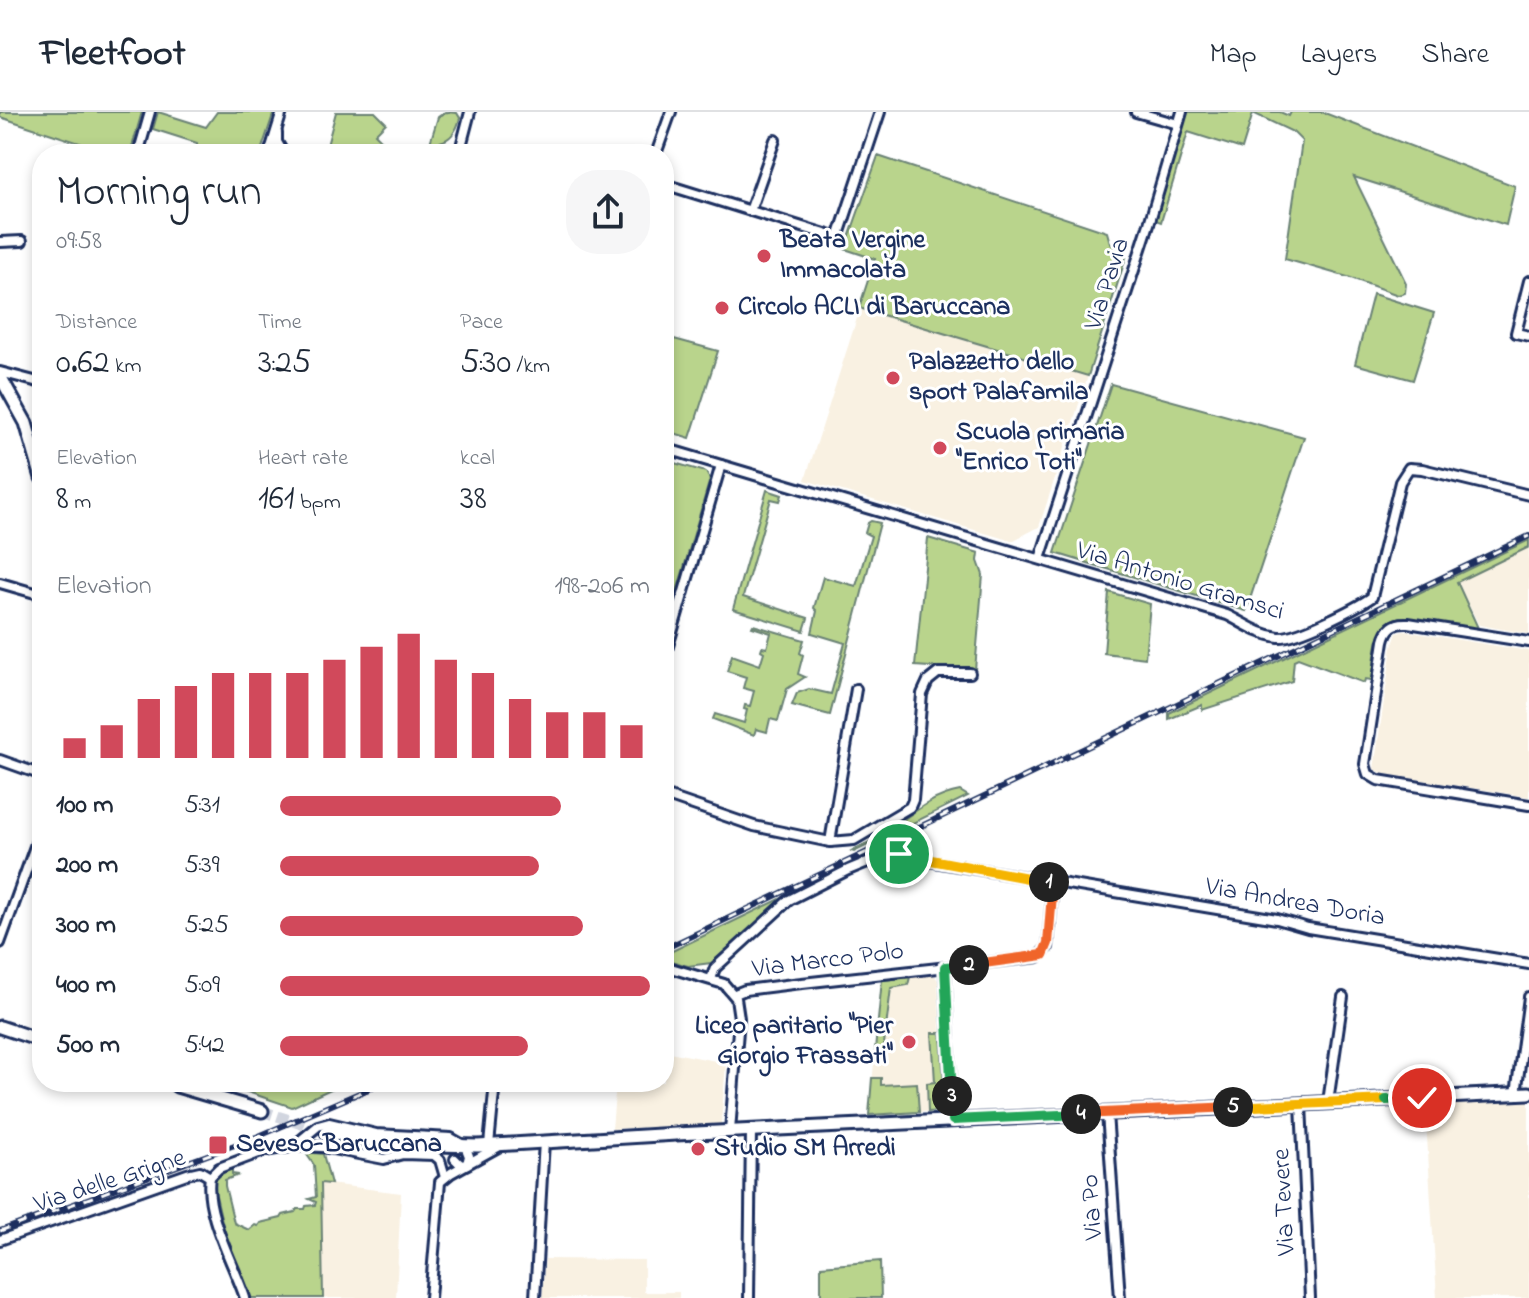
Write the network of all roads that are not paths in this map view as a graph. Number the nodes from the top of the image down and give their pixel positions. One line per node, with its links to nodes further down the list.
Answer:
1 (150, 112): 11 (street)
2 (282, 112): 9 (street)
3 (470, 112): 14 (street)
4 (671, 112): 15 (street)
5 (880, 112): 17 (street)
6 (1136, 112): 8 (street)
7 (1182, 112): 8 (street, Via Pavia)
8 (1178, 124): 28 (street, Via Pavia)
9 (277, 128): 12 (street); 13 (street)
10 (775, 140): 17 (street)
11 (141, 144)
12 (277, 144)
13 (277, 144)
14 (462, 144)
15 (660, 144)
16 (674, 187): 17 (street)
17 (750, 211)
18 (22, 241): 19 (street)
19 (0, 242)
20 (1529, 281): 21 (street)
21 (1529, 336)
22 (0, 374): 23 (street); 24 (street)
23 (32, 381)
24 (32, 444)
25 (674, 451): 26 (street, Via Antonio Gramsci)
26 (721, 465): 28 (street, Via Antonio Gramsci); 31 (street)
27 (1529, 495): 28 (street, Via Antonio Gramsci)
28 (1040, 559)
29 (0, 583): 30 (street)
30 (32, 592)
31 (674, 626)
32 (1529, 642): 38 (street)
33 (970, 673): 39 (street)
34 (856, 689): 39 (street)
35 (0, 760): 36 (street)
36 (32, 771)
37 (674, 798): 39 (street)
38 (1529, 805)
39 (830, 842)
40 (32, 859): 42 (street)
41 (1053, 882): 43 (street, Via Andrea Doria); 44 (street, Via Marco Polo); 46 (street, Via Andrea Doria)
42 (0, 943)
43 (1529, 964)
44 (945, 967): 47 (street, Via Marco Polo); 62 (street)
45 (674, 969): 46 (street)
46 (711, 979): 47 (street)
47 (735, 994): 65 (street)
48 (1343, 997): 58 (street)
49 (1529, 997): 56 (street)
50 (0, 1027): 51 (street)
51 (32, 1038)
52 (203, 1092): 57 (street)
53 (208, 1092): 57 (street)
54 (494, 1092): 68 (street)
55 (1529, 1093): 56 (street)
56 (1516, 1094): 58 (street)
57 (212, 1095): 60 (street)
58 (1328, 1102): 59 (street)
59 (1301, 1104): 61 (street); 83 (street, Via Tevere)
60 (262, 1111)
61 (1107, 1113): 62 (street); 82 (street, Via Po)
62 (953, 1120): 63 (street)
63 (751, 1130): 65 (street); 81 (street)
64 (321, 1131): 69 (street); 70 (street); 71 (street); 72 (street)
65 (730, 1131): 66 (street)
66 (544, 1141): 67 (street); 80 (street)
67 (511, 1143): 68 (street); 74 (street)
68 (489, 1145): 70 (street)
69 (445, 1146): 70 (street); 73 (street)
70 (465, 1146): 74 (street)
71 (290, 1147): 72 (street, Via delle Grigne); 76 (street, Via delle Grigne)
72 (322, 1147): 75 (street, Via delle Grigne)
73 (455, 1159): 74 (street); 75 (street)
74 (467, 1164): 75 (street)
75 (448, 1175): 79 (street)
76 (210, 1177): 77 (street, Via delle Grigne); 78 (street)
77 (0, 1240)
78 (245, 1298)
79 (430, 1298)
80 (535, 1298)
81 (749, 1298)
82 (1120, 1298)
83 (1310, 1298)

